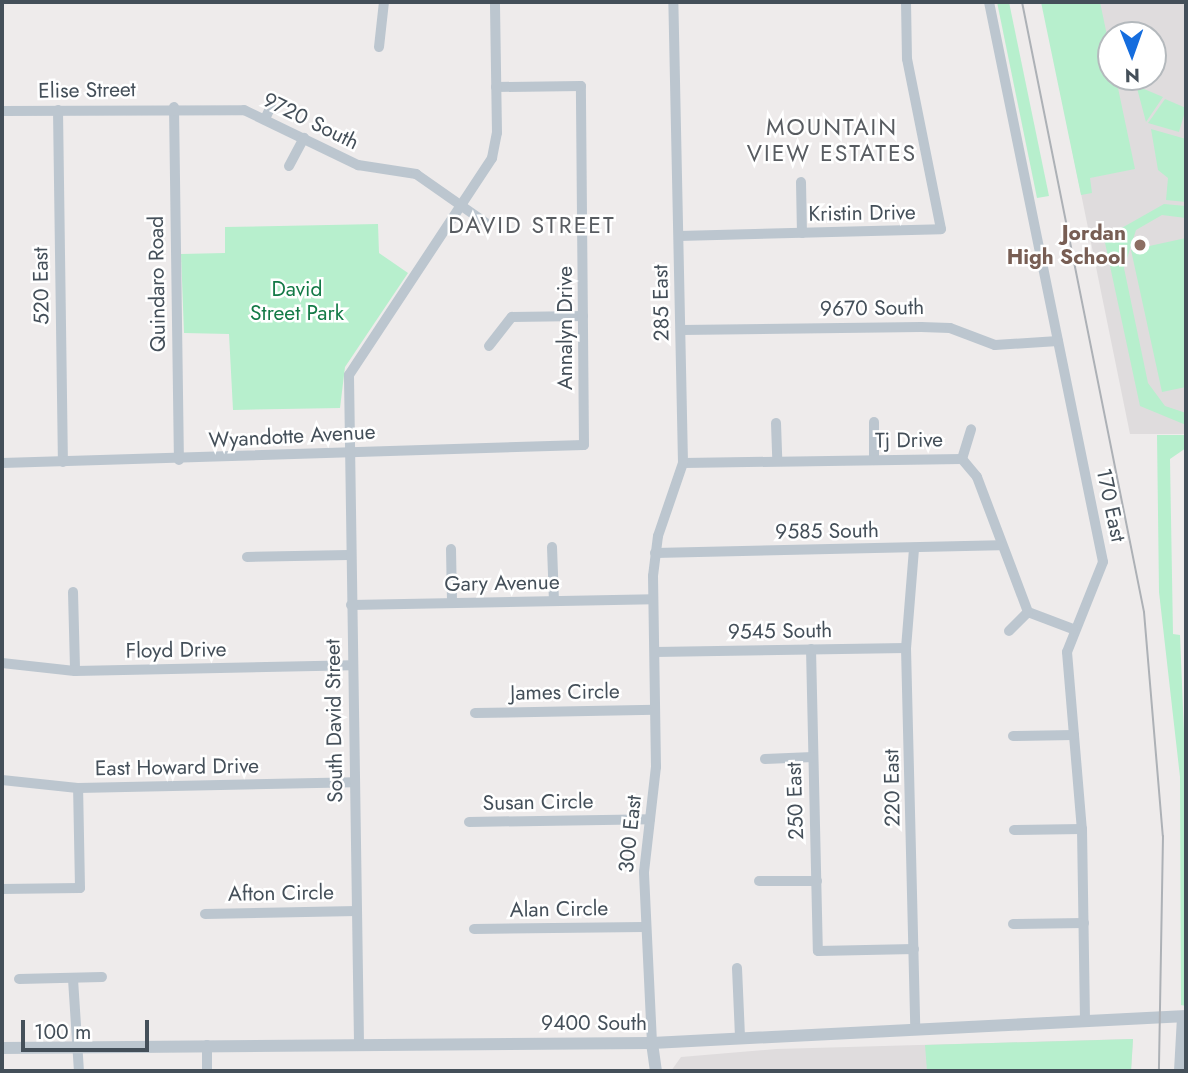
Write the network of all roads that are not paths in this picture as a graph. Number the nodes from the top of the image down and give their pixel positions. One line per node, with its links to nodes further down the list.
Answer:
1 (384, 2): 6 (street)
2 (495, 2): 7 (street)
3 (674, 2): 19 (street, 285 East)
4 (906, 2): 18 (street, Kristin Drive)
5 (989, 2): 22 (street, 170 East)
6 (379, 47)
7 (496, 87): 16 (street, South David Street); 20 (street, Annalyn Drive)
8 (271, 106): 12 (street)
9 (174, 107): 10 (street, Elise Street); 12 (street, 9720 South); 31 (street, Quindaro Road)
10 (58, 110): 11 (street, Elise Street); 33 (street, 520 East)
11 (2, 111)
12 (265, 119): 13 (street, 9720 South)
13 (304, 138): 14 (street); 16 (street, 9720 South)
14 (289, 166)
15 (801, 182): 18 (street)
16 (463, 207): 17 (street, 9720 South); 28 (street, South David Street)
17 (486, 223)
18 (802, 233): 19 (street, Kristin Drive)
19 (679, 236): 21 (street, 285 East)
20 (583, 316): 23 (street); 27 (street, Annalyn Drive)
21 (681, 330): 22 (street, 9670 South); 35 (street, 285 East)
22 (1058, 341): 49 (street, 170 East)
23 (489, 346)
24 (874, 422): 29 (street)
25 (776, 423): 32 (street)
26 (971, 429): 30 (street)
27 (584, 445): 28 (street, Wyandotte Avenue)
28 (348, 452): 31 (street, Wyandotte Avenue); 41 (street, South David Street)
29 (874, 459): 30 (street, Tj Drive); 32 (street, Tj Drive)
30 (962, 459): 36 (street, Tj Drive)
31 (179, 460): 33 (street, Wyandotte Avenue)
32 (777, 461): 35 (street, Tj Drive)
33 (63, 462): 34 (street, Wyandotte Avenue)
34 (2, 463)
35 (683, 463): 40 (street, 285 East)
36 (999, 545): 39 (street, 9585 South); 48 (street, Tj Drive)
37 (552, 547): 45 (street)
38 (451, 549): 46 (street)
39 (914, 549): 40 (street, 9585 South); 51 (street, 220 East)
40 (654, 553): 44 (street, 285 East)
41 (349, 555): 42 (street); 47 (street, South David Street)
42 (247, 556)
43 (73, 592): 56 (street)
44 (653, 599): 45 (street, Gary Avenue); 53 (street, 300 East)
45 (554, 601): 46 (street, Gary Avenue)
46 (452, 603): 47 (street, Gary Avenue)
47 (351, 606): 55 (street, South David Street)
48 (1028, 612): 49 (street); 50 (street)
49 (1073, 629): 59 (street, 170 East)
50 (1009, 631)
51 (906, 648): 52 (street, 9545 South); 79 (street, 220 East)
52 (811, 649): 53 (street, 9545 South); 61 (street, 250 East)
53 (655, 652): 57 (street, 300 East)
54 (2, 663): 56 (street, Floyd Drive)
55 (352, 665): 56 (street, Floyd Drive); 64 (street, South David Street)
56 (75, 671)
57 (655, 710): 58 (street, James Circle); 66 (street, 300 East)
58 (475, 713)
59 (1074, 735): 60 (street); 68 (street, 170 East)
60 (1013, 736)
61 (813, 757): 62 (street); 71 (street, 250 East)
62 (765, 759)
63 (2, 780): 65 (street, East Howard Drive)
64 (354, 782): 65 (street, East Howard Drive); 73 (street, South David Street)
65 (78, 788): 72 (street)
66 (650, 819): 67 (street, Susan Circle); 77 (street, 300 East)
67 (469, 822)
68 (1082, 829): 69 (street); 75 (street, 170 East)
69 (1014, 830)
70 (759, 881): 71 (street)
71 (817, 881): 79 (street, 250 East)
72 (2, 889)
73 (357, 911): 74 (street, Afton Circle); 88 (street, South David Street)
74 (205, 914)
75 (1084, 923): 76 (street); 85 (street, 170 East)
76 (1013, 924)
77 (645, 927): 78 (street, Alan Circle); 89 (street, 300 East)
78 (474, 929)
79 (914, 949): 86 (street, 220 East)
80 (737, 968): 87 (street)
81 (102, 977): 83 (street)
82 (19, 979): 83 (street)
83 (73, 979): 91 (street)
84 (1184, 1016): 85 (street, 9400 South); 96 (street)
85 (1085, 1017): 86 (street, 9400 South)
86 (915, 1026): 87 (street, 9400 South)
87 (740, 1037): 89 (street, 9400 South)
88 (359, 1043): 89 (street, 9400 South); 90 (street, 9400 South)
89 (652, 1043): 95 (street, 300 East)
90 (207, 1045): 91 (street, 9400 South); 94 (street)
91 (78, 1046): 92 (street, 9400 South); 93 (street)
92 (2, 1048)
93 (79, 1071)
94 (207, 1071)
95 (656, 1071)
96 (1179, 1071)

